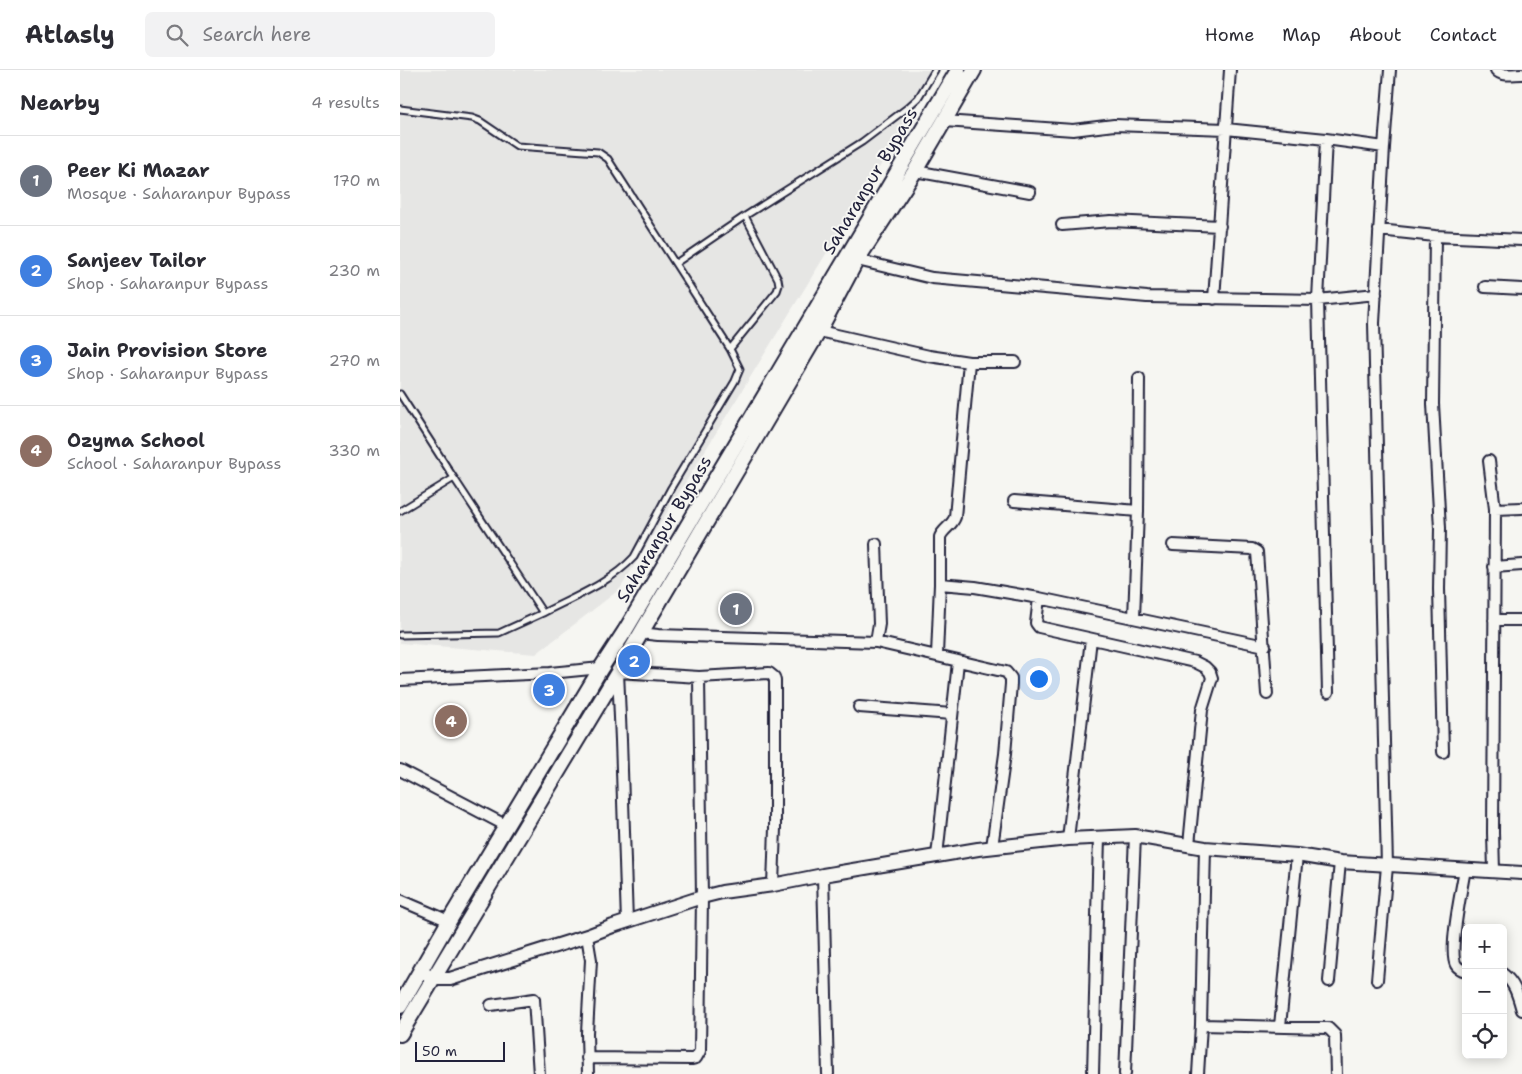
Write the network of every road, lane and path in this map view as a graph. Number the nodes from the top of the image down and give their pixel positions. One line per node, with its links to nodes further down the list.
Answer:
1 (935, 70): 15 (lane)
2 (958, 70): 58 (main road, Saharanpur Bypass)
3 (974, 70): 9 (main road)
4 (1230, 70): 10 (street)
5 (1390, 70): 12 (street)
6 (1496, 70): 7 (street)
7 (1522, 74)
8 (400, 109): 22 (lane)
9 (944, 121): 10 (street); 13 (main road)
10 (1226, 129): 11 (street); 17 (street)
11 (1326, 139): 12 (street); 27 (street)
12 (1384, 147): 18 (street)
13 (915, 171): 14 (street); 21 (main road)
14 (1030, 192)
15 (745, 216): 22 (lane); 29 (lane)
16 (1062, 225): 17 (street)
17 (1220, 226): 26 (street)
18 (1379, 230): 19 (street); 25 (street)
19 (1434, 236): 20 (street); 66 (street)
20 (1522, 240)
21 (857, 260): 26 (street); 28 (main road)
22 (676, 263): 29 (lane)
23 (1484, 287): 24 (street)
24 (1522, 289)
25 (1376, 294): 27 (street); 78 (street)
26 (1214, 300): 27 (street)
27 (1318, 300): 62 (street)
28 (819, 331): 30 (street); 51 (main road)
29 (730, 349): 47 (lane)
30 (969, 362): 31 (street); 45 (street)
31 (1015, 362)
32 (1139, 378): 40 (street)
33 (400, 394): 35 (lane)
34 (1489, 461): 38 (street)
35 (454, 478): 39 (lane); 47 (lane)
36 (1014, 501): 40 (street)
37 (1522, 508): 38 (street)
38 (1495, 509): 44 (street)
39 (400, 511)
40 (1138, 511): 48 (street)
41 (876, 544): 54 (street)
42 (1173, 545): 55 (street)
43 (1522, 565): 44 (street)
44 (1494, 566): 49 (street)
45 (940, 584): 46 (street); 56 (street)
46 (1039, 598): 48 (street); 53 (street)
47 (543, 613): 52 (lane)
48 (1134, 618): 55 (street)
49 (1494, 620): 50 (street); 80 (street)
50 (1522, 620)
51 (640, 633): 54 (street); 59 (main road)
52 (400, 635)
53 (1091, 639): 71 (street); 72 (street)
54 (876, 642): 56 (street)
55 (1264, 646): 63 (street)
56 (936, 655): 57 (street)
57 (958, 662): 65 (street); 73 (street)
58 (601, 668): 61 (street); 68 (main road, Saharanpur Bypass)
59 (618, 672): 60 (street); 87 (street); 92 (main road)
60 (699, 677): 83 (street); 84 (street)
61 (400, 680)
62 (1328, 692)
63 (1267, 694)
64 (859, 707): 65 (street)
65 (952, 714): 76 (street)
66 (1443, 752)
67 (400, 770): 68 (street)
68 (507, 826): 86 (main road, Saharanpur Bypass)
69 (1135, 836): 70 (street); 72 (street); 106 (street)
70 (1098, 837): 71 (street); 105 (street)
71 (1068, 838): 73 (street)
72 (1189, 845): 74 (street)
73 (992, 847): 76 (street)
74 (1205, 848): 75 (street); 98 (street)
75 (1297, 855): 77 (street); 99 (street)
76 (937, 856): 82 (street)
77 (1340, 862): 78 (street); 94 (street)
78 (1387, 866): 79 (street); 93 (street)
79 (1465, 870): 80 (street); 89 (street)
80 (1494, 871): 81 (street)
81 (1522, 873)
82 (823, 875): 83 (street); 104 (street)
83 (772, 885): 84 (street)
84 (702, 897): 87 (street); 101 (street)
85 (400, 900): 86 (street)
86 (449, 921): 90 (main road, Saharanpur Bypass)
87 (627, 922): 88 (street)
88 (587, 936): 92 (street); 101 (street)
89 (1462, 969)
90 (421, 972): 92 (street); 95 (main road, Saharanpur Bypass)
91 (1507, 977): 97 (street)
92 (433, 979): 100 (main road)
93 (1377, 980)
94 (1329, 981)
95 (400, 1006)
96 (491, 1006): 102 (street)
97 (1522, 1010)
98 (1201, 1025): 99 (street); 107 (street)
99 (1280, 1026): 108 (street)
100 (400, 1034)
101 (587, 1058): 103 (street)
102 (539, 1074)
103 (588, 1074)
104 (828, 1074)
105 (1093, 1074)
106 (1125, 1074)
107 (1198, 1074)
108 (1336, 1074)

